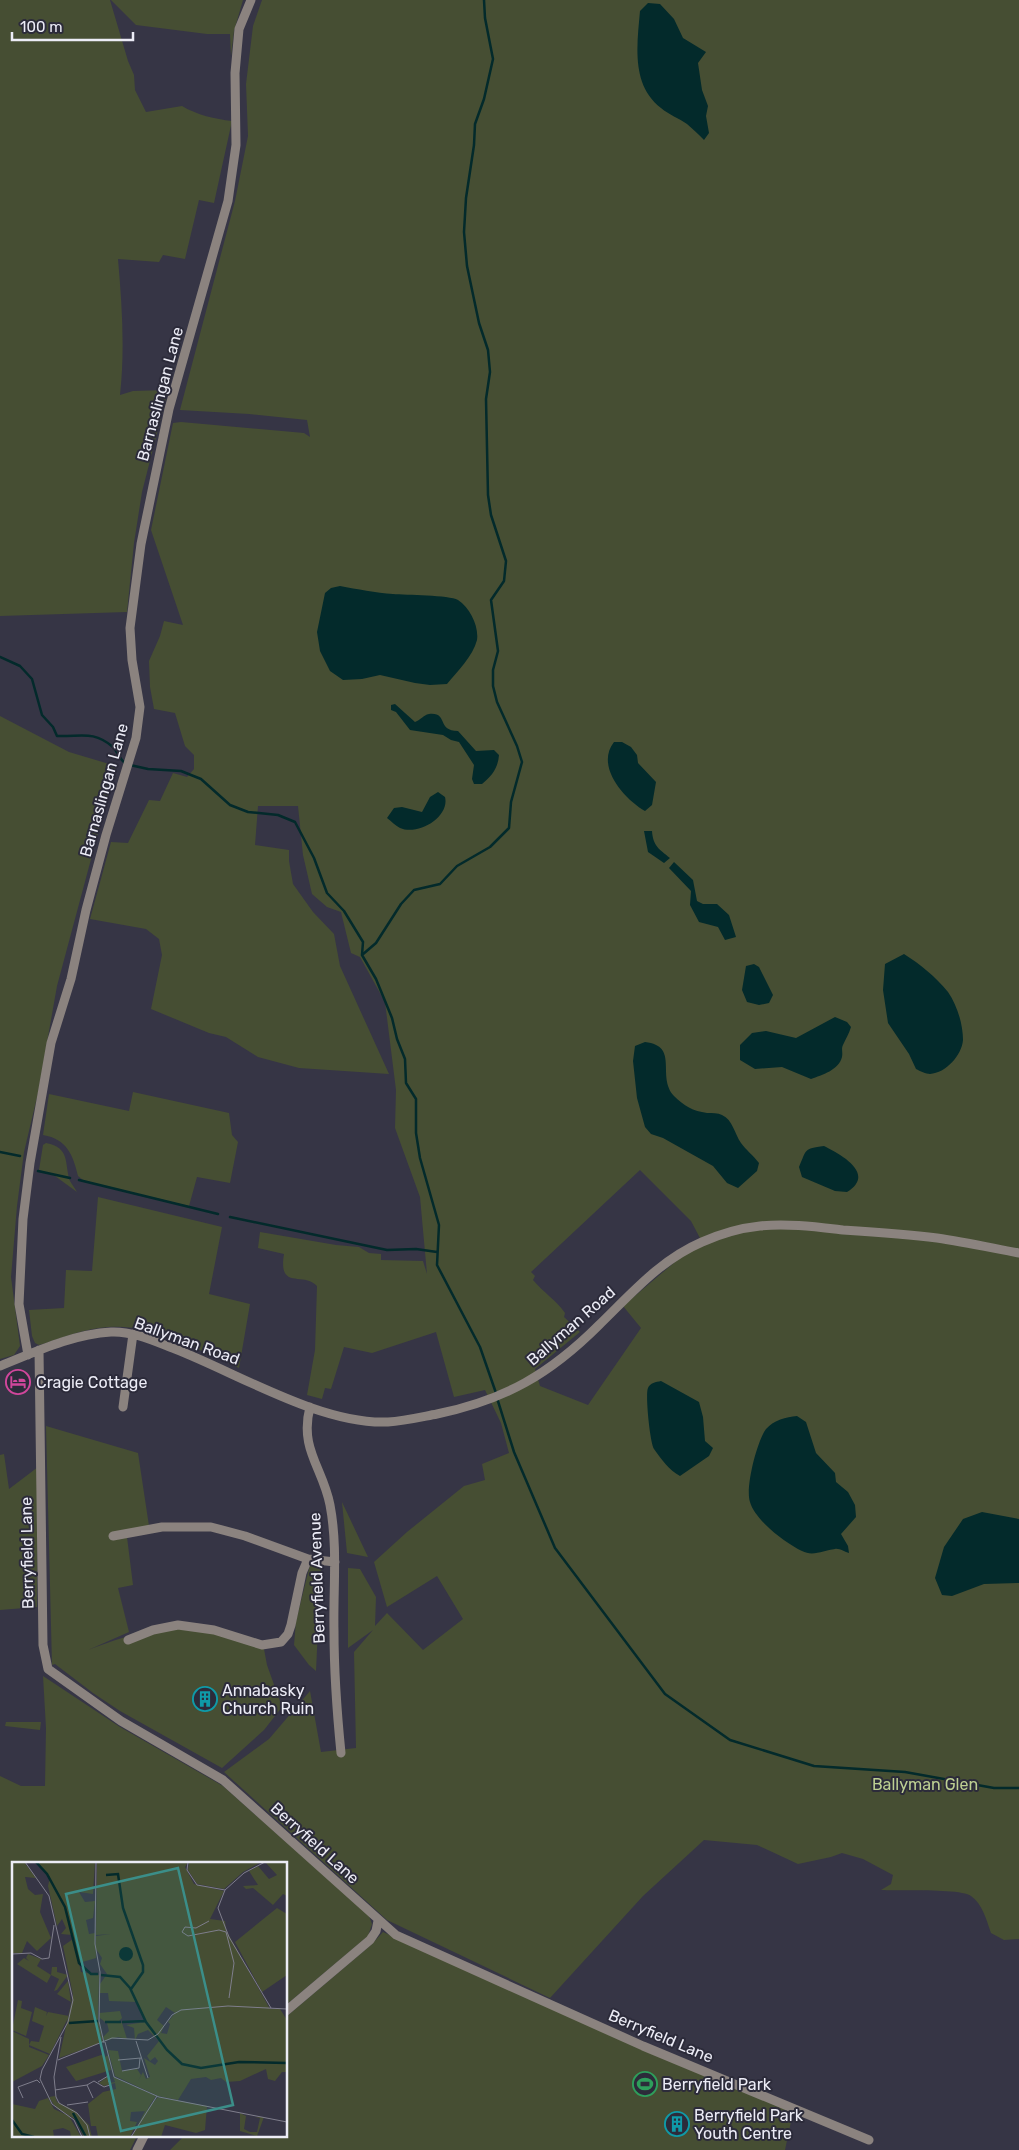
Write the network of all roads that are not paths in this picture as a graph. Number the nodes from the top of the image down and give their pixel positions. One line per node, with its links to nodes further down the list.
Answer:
1 (251, 0): 5 (street, Barnaslingan Lane)
2 (1019, 1253): 8 (street, Ballyman Road)
3 (133, 1334): 4 (street, Ballyman Road); 7 (street); 8 (street, Ballyman Road)
4 (39, 1350): 5 (street, Ballyman Road); 14 (street, Berryfield Lane)
5 (28, 1355): 6 (street, Ballyman Road)
6 (0, 1366)
7 (123, 1407)
8 (310, 1407): 11 (street, Berryfield Avenue)
9 (113, 1536): 10 (street)
10 (308, 1559): 11 (street); 12 (street)
11 (335, 1562): 13 (street, Berryfield Avenue)
12 (128, 1640)
13 (341, 1753)
14 (378, 1921): 15 (street); 17 (street, Berryfield Lane)
15 (288, 2009)
16 (143, 2138): 18 (street)
17 (869, 2140)
18 (137, 2150)

